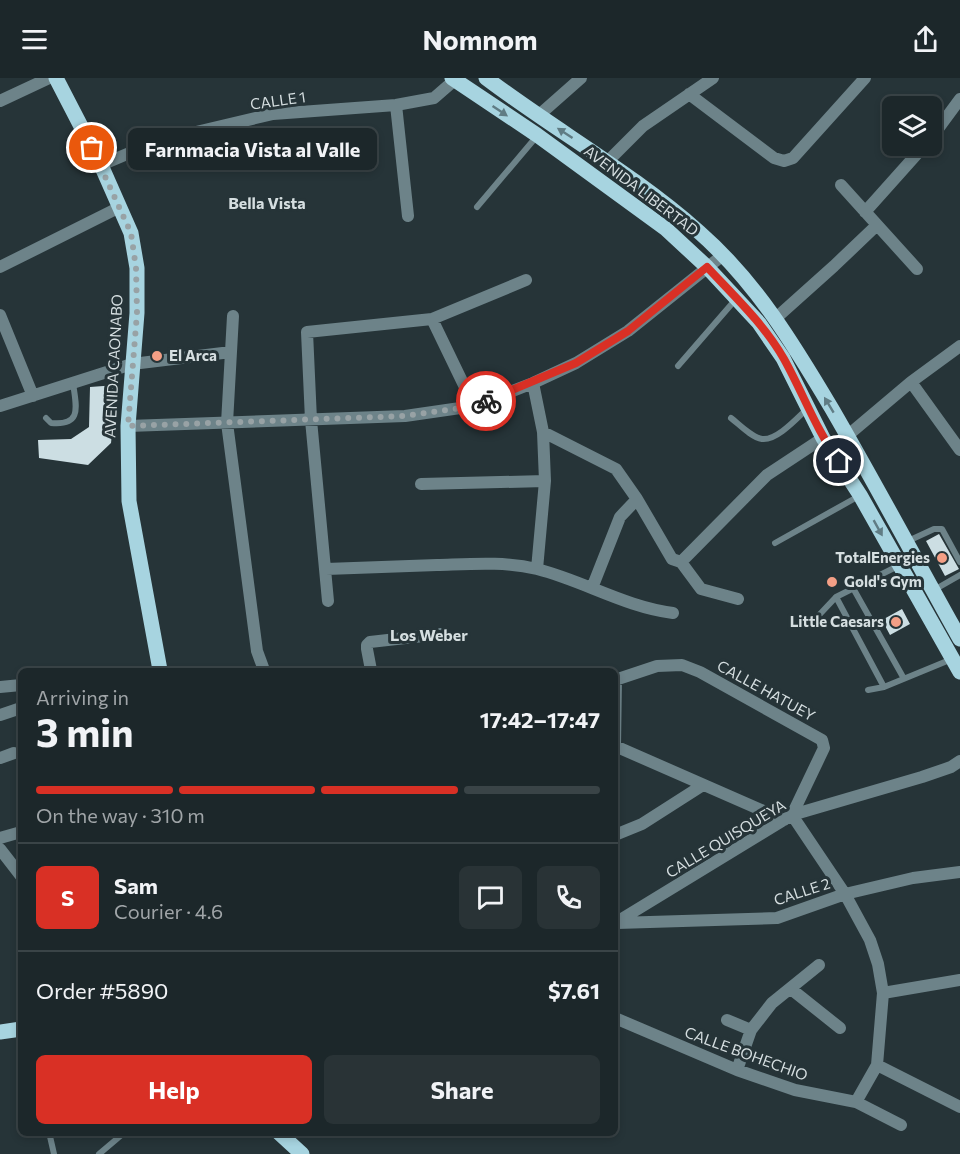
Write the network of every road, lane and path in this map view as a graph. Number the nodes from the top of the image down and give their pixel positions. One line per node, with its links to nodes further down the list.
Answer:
1 (50, 78): 10 (street)
2 (56, 78): 17 (main road, AVENIDA CAONABO)
3 (486, 78): 12 (main road, AVENIDA LIBERTAD)
4 (581, 78): 12 (street)
5 (713, 78): 8 (street)
6 (866, 78): 8 (street)
7 (455, 79): 11 (street, CALLE 1); 14 (main road, AVENIDA LIBERTAD, one-way to 14)
8 (689, 94): 16 (street)
9 (960, 99): 13 (street)
10 (0, 101)
11 (396, 105): 17 (street, CALLE 1); 22 (street)
12 (538, 116): 16 (main road, AVENIDA LIBERTAD, one-way to 12)
13 (942, 123)
14 (537, 135): 20 (lane); 26 (main road, AVENIDA LIBERTAD)
15 (915, 156): 21 (street)
16 (608, 161): 24 (main road, AVENIDA LIBERTAD)
17 (101, 165): 19 (main road, AVENIDA CAONABO)
18 (841, 185): 21 (street)
19 (120, 207): 25 (street); 36 (main road, AVENIDA CAONABO)
20 (477, 207)
21 (865, 212): 23 (street)
22 (408, 216)
23 (877, 225): 27 (street); 33 (street)
24 (723, 255): 26 (street); 33 (main road, AVENIDA LIBERTAD)
25 (0, 267)
26 (707, 267): 29 (main road, AVENIDA LIBERTAD); 40 (street)
27 (917, 269)
28 (526, 280): 32 (street)
29 (737, 299): 37 (lane); 44 (main road, AVENIDA LIBERTAD)
30 (0, 315): 41 (street)
31 (233, 316): 35 (street)
32 (432, 318): 43 (street); 47 (street)
33 (776, 318): 52 (main road, AVENIDA LIBERTAD, one-way to 33)
34 (960, 346): 38 (street)
35 (231, 352): 36 (street); 48 (street)
36 (132, 364): 39 (street); 49 (main road, AVENIDA CAONABO)
37 (678, 366)
38 (911, 382): 51 (street); 52 (street)
39 (73, 383): 41 (street); 45 (lane)
40 (533, 383): 43 (street); 50 (street)
41 (33, 396): 42 (street)
42 (0, 406)
43 (474, 406): 47 (street)
44 (809, 407): 46 (lane); 53 (main road, AVENIDA LIBERTAD)
45 (46, 418)
46 (731, 418)
47 (311, 420): 48 (street); 64 (street)
48 (227, 423): 49 (street); 79 (street)
49 (128, 426): 78 (main road, AVENIDA CAONABO)
50 (543, 432): 55 (street); 58 (street)
51 (956, 435): 54 (street)
52 (847, 436): 53 (street); 59 (main road, AVENIDA LIBERTAD)
53 (826, 443): 57 (main road, AVENIDA LIBERTAD); 61 (street)
54 (960, 450)
55 (545, 481): 56 (street); 65 (street)
56 (421, 484)
57 (860, 495): 60 (lane); 63 (main road, AVENIDA LIBERTAD, one-way to 63)
58 (637, 499): 61 (street); 67 (street)
59 (906, 542): 62 (lane); 69 (main road, AVENIDA LIBERTAD)
60 (775, 543)
61 (679, 561): 71 (street)
62 (960, 562)
63 (899, 566): 68 (lane); 77 (main road, AVENIDA LIBERTAD)
64 (326, 569): 65 (street); 72 (street)
65 (537, 569): 67 (street)
66 (960, 575): 69 (lane)
67 (592, 588): 73 (street)
68 (853, 588): 70 (lane); 82 (lane)
69 (933, 591): 75 (main road, AVENIDA LIBERTAD)
70 (836, 597): 74 (lane); 86 (lane)
71 (738, 599)
72 (328, 601)
73 (673, 613)
74 (820, 614)
75 (958, 631)
76 (441, 634): 80 (street)
77 (952, 659): 81 (main road, AVENIDA LIBERTAD); 82 (lane)
78 (160, 668)
79 (263, 668)
80 (370, 668)
81 (960, 672)
82 (903, 678): 86 (lane)
83 (618, 679): 95 (street, CALLE HATUEY)
84 (18, 685): 85 (street)
85 (0, 687)
86 (884, 687): 87 (lane)
87 (868, 690)
88 (18, 709): 89 (street)
89 (0, 715)
90 (618, 747): 94 (street)
91 (14, 753): 92 (street)
92 (0, 758)
93 (960, 761): 95 (street, CALLE QUISQUEYA)
94 (703, 785): 95 (street); 97 (street)
95 (788, 818): 102 (street); 103 (street, CALLE QUISQUEYA)
96 (18, 833): 98 (street)
97 (618, 834)
98 (0, 838)
99 (0, 849): 100 (street)
100 (18, 872)
101 (960, 872): 102 (street, CALLE 2)
102 (845, 894): 104 (street, CALLE 2); 108 (street)
103 (618, 922)
104 (618, 923)
105 (819, 965): 107 (street)
106 (960, 980): 108 (street)
107 (791, 989): 111 (street); 113 (street)
108 (883, 993): 115 (street)
109 (618, 1019): 116 (street, CALLE BOHECHIO)
110 (727, 1020): 113 (street)
111 (840, 1028)
112 (18, 1029): 114 (main road)
113 (751, 1030): 116 (street)
114 (0, 1032)
115 (877, 1065): 117 (street); 118 (street)
116 (737, 1070): 117 (street, CALLE BOHECHIO)
117 (856, 1102): 119 (street, CALLE BOHECHIO)
118 (960, 1107)
119 (901, 1125)
120 (50, 1136): 123 (lane)
121 (120, 1136): 124 (lane)
122 (282, 1136): 125 (main road)
123 (54, 1154)
124 (99, 1154)
125 (302, 1154)

